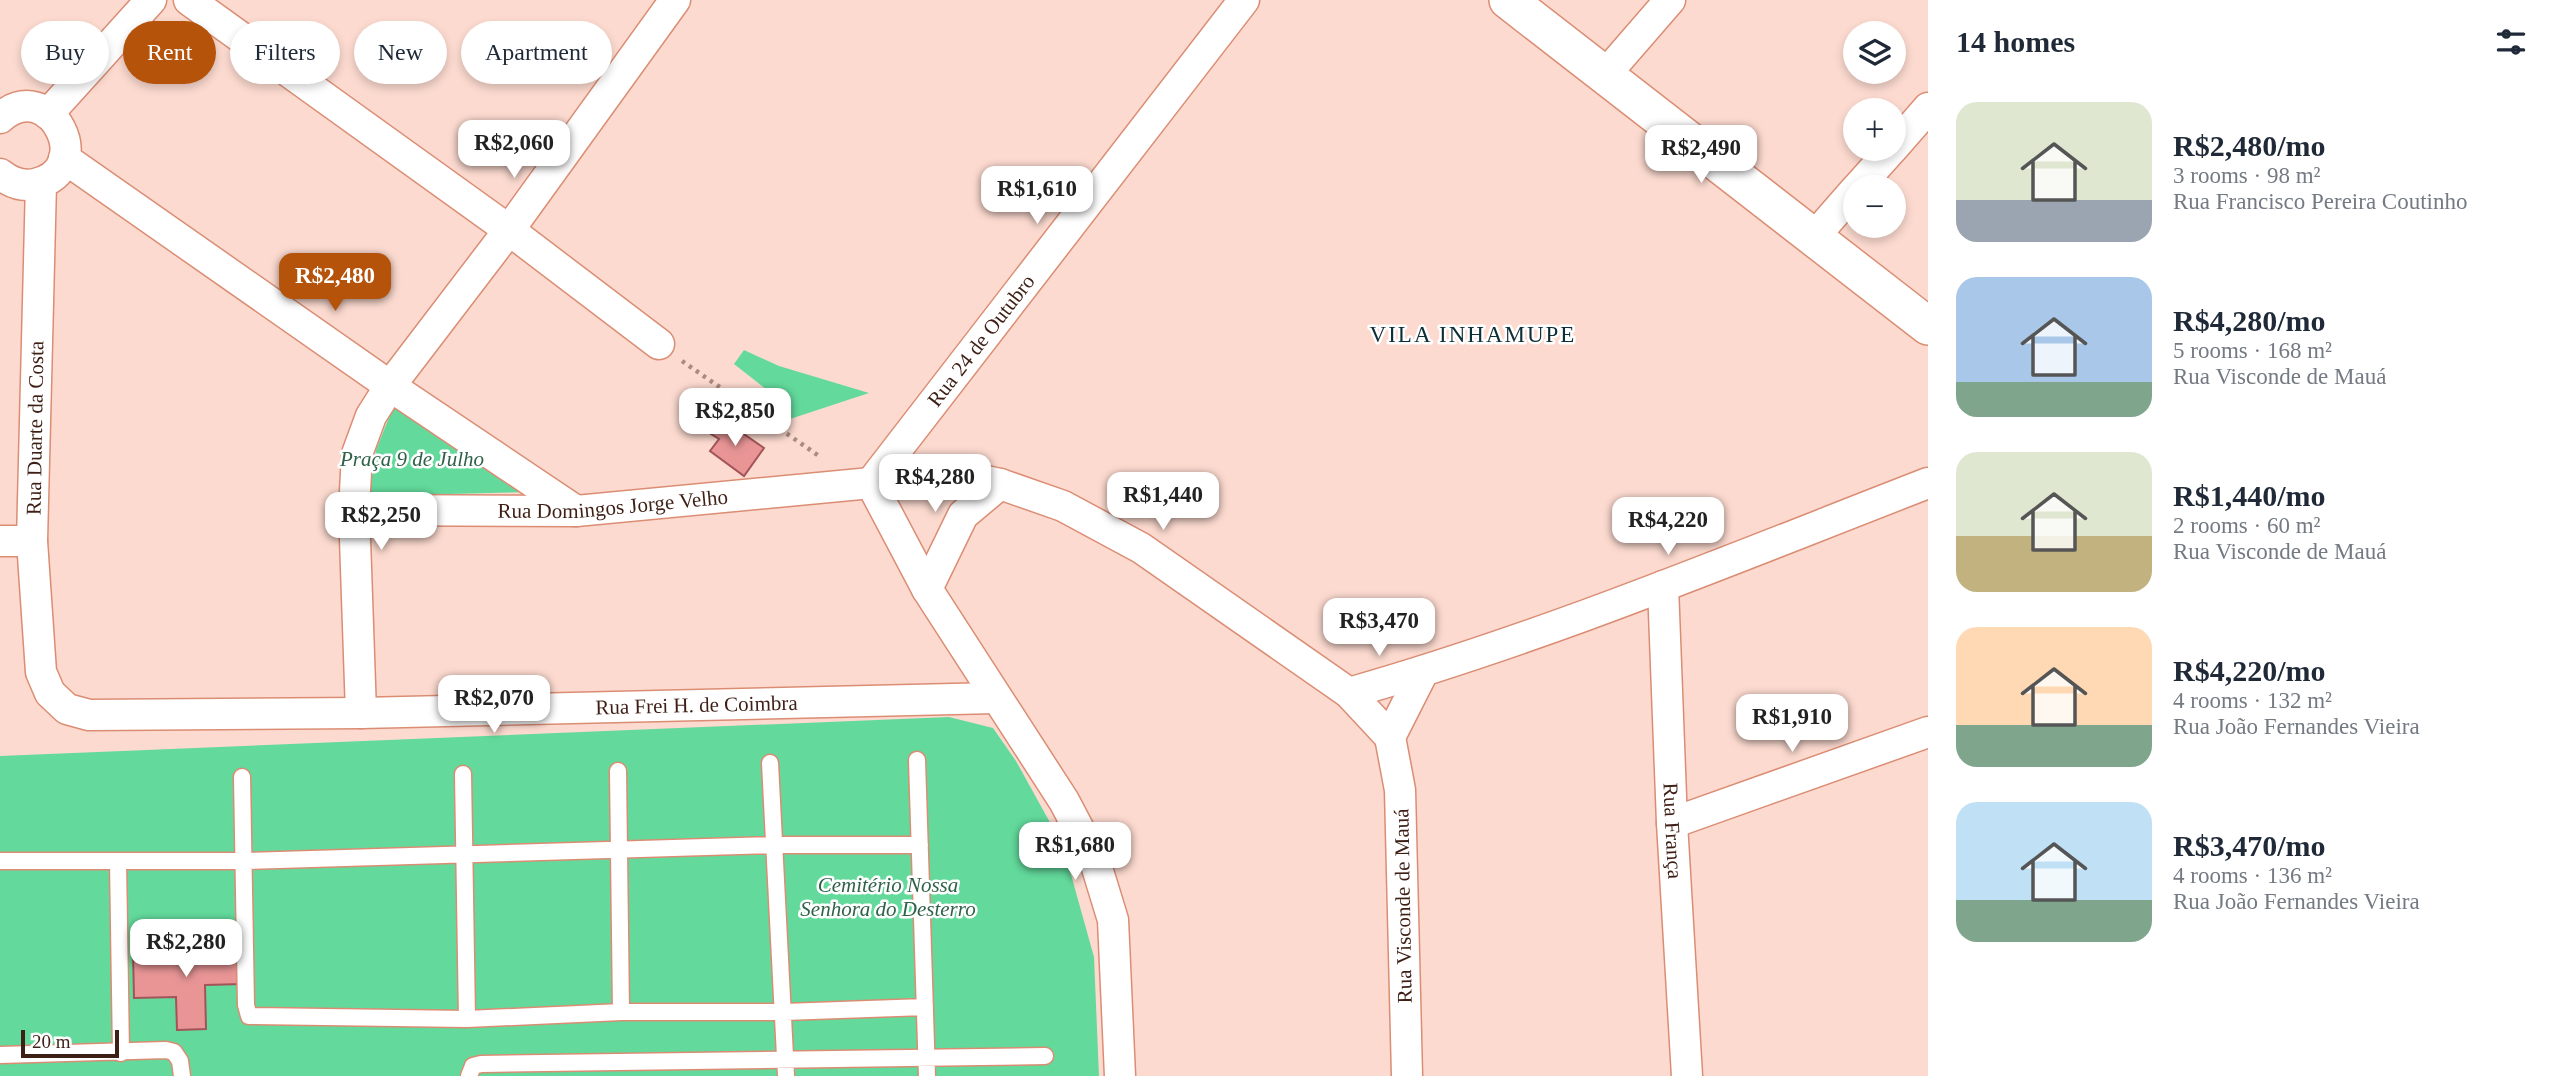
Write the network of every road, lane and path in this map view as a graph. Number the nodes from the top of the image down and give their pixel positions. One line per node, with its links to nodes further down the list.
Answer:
1 (151, 0): 9 (street)
2 (189, 0): 18 (street)
3 (675, 0): 18 (street)
4 (1244, 0): 24 (street, Rua 24 de Outubro)
5 (1508, 0): 7 (street)
6 (1670, 0): 7 (street)
7 (1605, 75): 19 (street)
8 (1928, 108): 11 (street)
9 (48, 114): 10 (street); 12 (street)
10 (1, 116)
11 (1906, 133)
12 (64, 158): 16 (street); 22 (street)
13 (1881, 161): 15 (street)
14 (0, 174): 16 (street)
15 (1869, 175)
16 (41, 183): 29 (street, Rua Duarte da Costa)
17 (1843, 204): 19 (street)
18 (509, 230): 21 (street); 22 (street)
19 (1814, 237): 20 (street)
20 (1928, 326)
21 (659, 344): 24 (path)
22 (390, 386): 26 (street); 27 (street)
23 (1928, 483): 30 (street)
24 (865, 484): 25 (street); 27 (street, Rua Domingos Jorge Velho); 31 (street)
25 (1000, 484): 31 (street); 34 (street)
26 (354, 510): 27 (street, Rua Domingos Jorge Velho); 36 (street)
27 (576, 511)
28 (0, 541): 29 (street)
29 (32, 541): 32 (street, Rua Duarte da Costa)
30 (1663, 586): 33 (street); 44 (street, Rua França)
31 (927, 589): 35 (street)
32 (41, 672): 36 (street, Rua Frei H. de Coimbra)
33 (1423, 672): 34 (street); 38 (street)
34 (1349, 694): 38 (street)
35 (996, 698): 36 (street, Rua Frei H. de Coimbra); 64 (street)
36 (360, 713)
37 (1928, 732): 44 (street)
38 (1390, 737): 65 (street, Rua Visconde de Mauá)
39 (917, 760): 46 (lane)
40 (770, 763): 45 (lane)
41 (618, 771): 47 (lane)
42 (463, 774): 48 (lane)
43 (242, 777): 51 (lane)
44 (1672, 823): 66 (street, Rua França)
45 (775, 845): 46 (lane); 47 (lane); 54 (lane)
46 (920, 845): 52 (lane)
47 (619, 849): 48 (lane); 53 (lane)
48 (464, 854): 51 (lane); 55 (lane)
49 (0, 861): 50 (lane)
50 (118, 861): 51 (lane); 56 (lane)
51 (244, 861): 55 (lane)
52 (925, 1007): 54 (lane); 60 (lane)
53 (621, 1012): 54 (lane); 55 (lane)
54 (783, 1012): 61 (lane)
55 (467, 1019)
56 (121, 1053): 57 (lane); 62 (lane)
57 (0, 1055)
58 (1045, 1056): 60 (lane)
59 (619, 1068): 61 (lane); 63 (lane)
60 (927, 1068): 61 (lane)
61 (786, 1069)
62 (182, 1076)
63 (469, 1076)
64 (1120, 1076)
65 (1407, 1076)
66 (1687, 1076)

